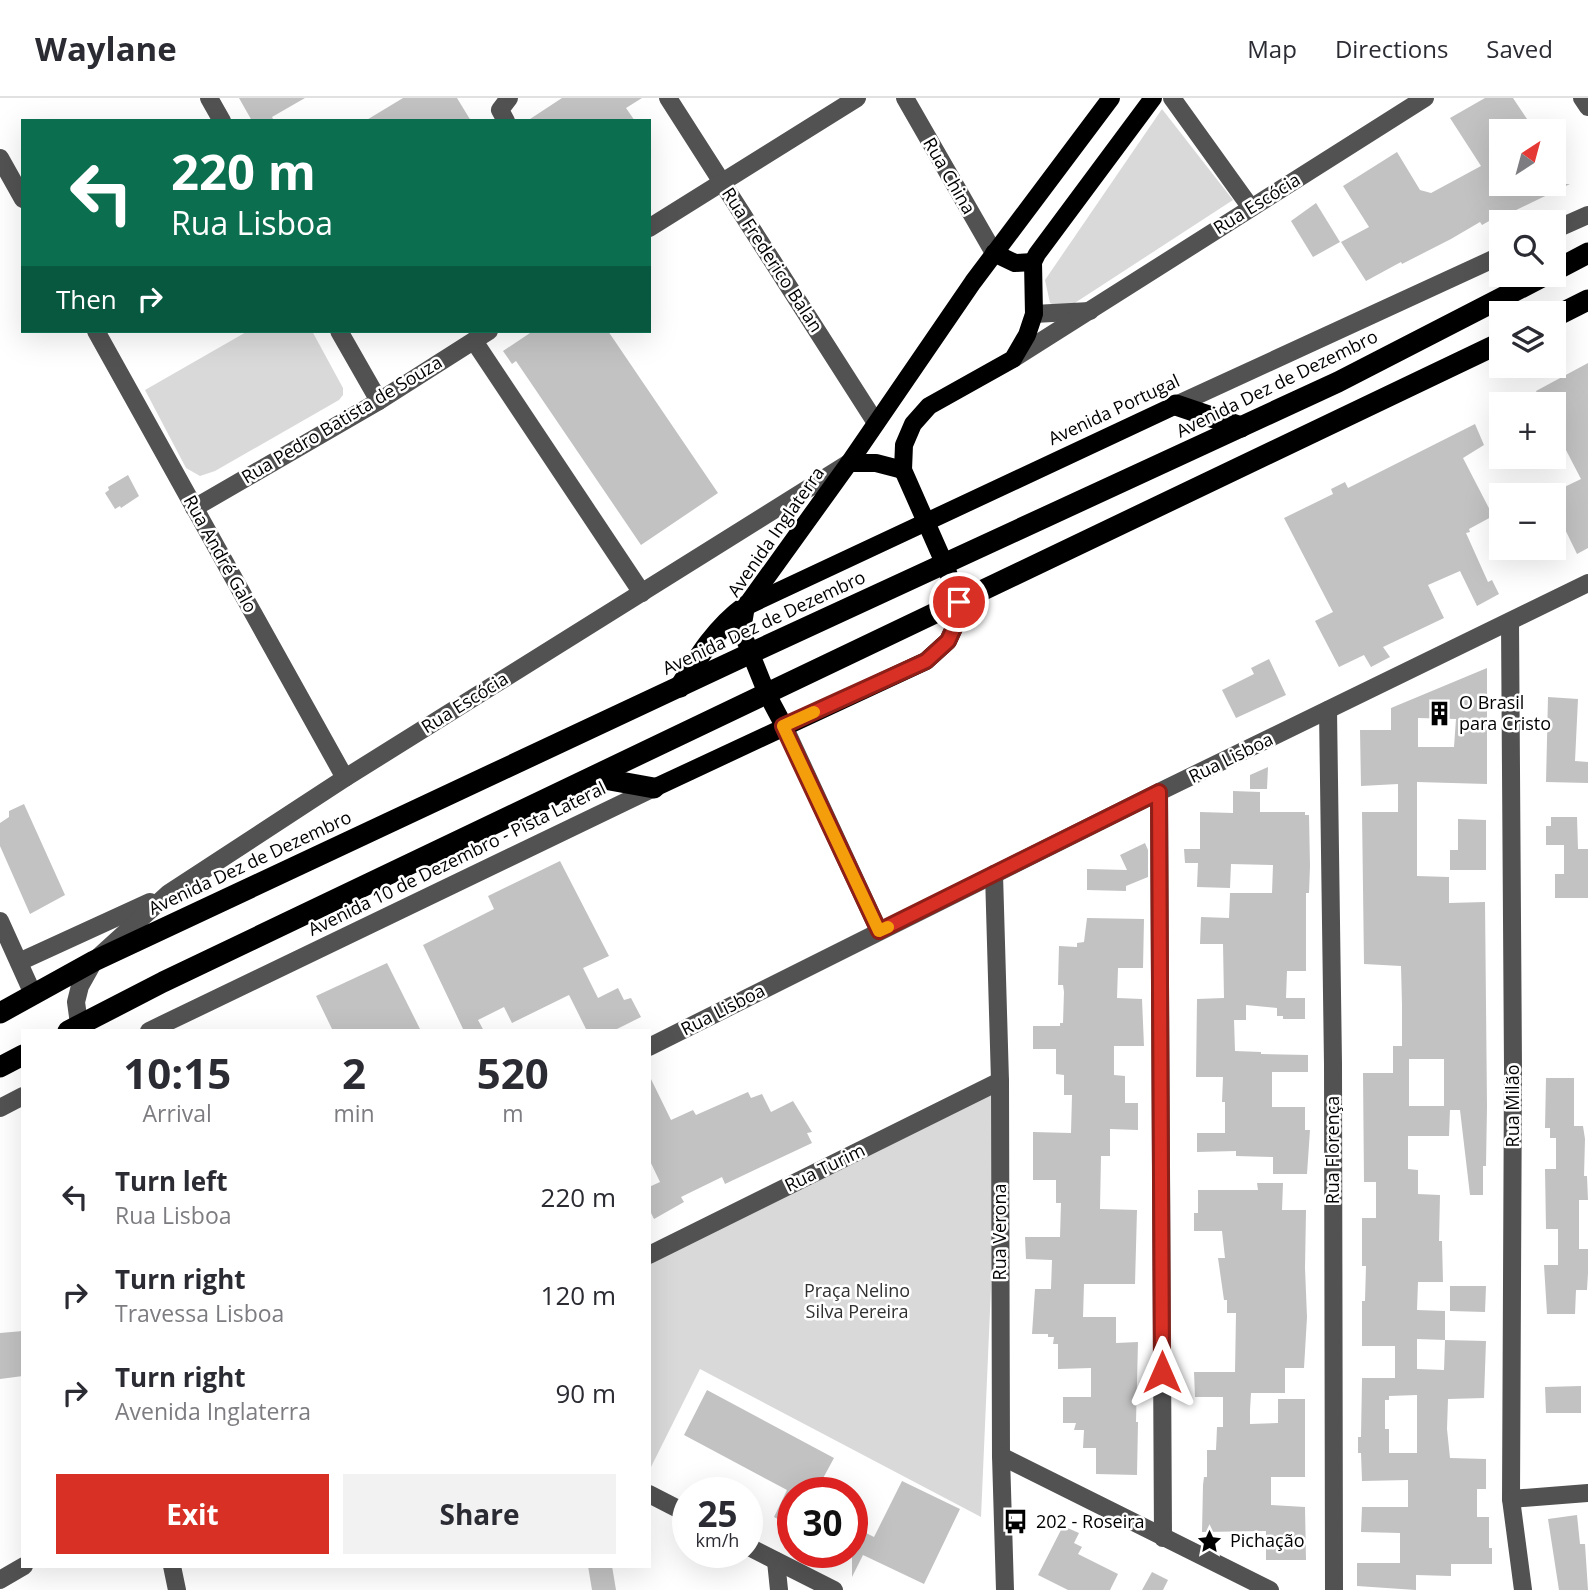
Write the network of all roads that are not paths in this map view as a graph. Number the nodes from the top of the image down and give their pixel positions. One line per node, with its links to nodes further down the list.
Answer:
1 (209, 98): 12 (street)
2 (509, 98): 13 (street)
3 (668, 98): 15 (street, Rua Frederico Balan)
4 (857, 98): 15 (street)
5 (905, 98): 21 (street, Rua China)
6 (1111, 98): 21 (main road, Avenida Inglaterra)
7 (1153, 98): 24 (main road)
8 (1172, 98): 17 (street)
9 (1425, 98): 17 (street, Rua Escócia)
10 (1582, 98): 11 (street)
11 (1588, 107)
12 (221, 119)
13 (505, 119)
14 (0, 158): 16 (street)
15 (722, 182): 20 (street); 39 (street, Rua Frederico Balan)
16 (21, 195)
17 (1251, 208): 28 (street, Rua Escócia)
18 (1588, 215): 19 (street)
19 (1566, 225)
20 (651, 227)
21 (994, 253): 24 (main road); 39 (main road, Avenida Inglaterra)
22 (1588, 253): 25 (highway)
23 (1489, 260): 38 (street, Avenida Portugal)
24 (1032, 262): 30 (main road)
25 (1566, 265)
26 (1523, 287): 40 (highway, Avenida Dez de Dezembro)
27 (1588, 300): 29 (highway)
28 (1090, 311): 30 (street, Rua Escócia); 36 (street, Rua Escócia)
29 (1566, 311)
30 (1034, 314): 36 (main road)
31 (97, 333): 43 (street, Rua André Galo)
32 (341, 333): 37 (street)
33 (486, 333): 34 (street, Rua Pedro Batista de Souza)
34 (474, 341): 37 (street, Rua Pedro Batista de Souza); 47 (street)
35 (1489, 348): 48 (highway)
36 (1013, 359): 42 (main road)
37 (379, 401): 43 (street, Rua Pedro Batista de Souza)
38 (1176, 405): 40 (highway); 44 (main road, Avenida Portugal)
39 (876, 423): 41 (main road, Avenida Inglaterra)
40 (1241, 427): 45 (highway, Avenida Dez de Dezembro)
41 (849, 463): 42 (main road); 47 (street, Rua Escócia); 49 (main road, Avenida Inglaterra)
42 (903, 470): 44 (main road)
43 (194, 508): 57 (street, Rua André Galo)
44 (926, 521): 45 (main road); 49 (main road, Avenida Portugal)
45 (945, 565): 48 (main road); 51 (highway, Avenida Dez de Dezembro)
46 (1588, 583): 50 (street, Rua Lisboa)
47 (642, 593): 57 (street, Rua Escócia)
48 (959, 602): 53 (highway); 55 (main road)
49 (746, 606): 51 (main road, Avenida Inglaterra); 52 (highway)
50 (1510, 622): 54 (street, Rua Lisboa); 80 (street, Rua Milão)
51 (751, 653): 52 (highway, Avenida Dez de Dezembro); 53 (main road, Avenida Inglaterra)
52 (680, 687): 64 (highway, Avenida Dez de Dezembro)
53 (767, 694): 55 (main road, Avenida Inglaterra); 56 (highway)
54 (1328, 710): 59 (street, Rua Lisboa); 93 (street, Rua Florença)
55 (783, 726): 58 (main road, Avenida 10 de Dezembro - Pista Lateral); 63 (street)
56 (593, 777): 58 (highway); 68 (highway)
57 (345, 778): 61 (street, Rua Escócia)
58 (654, 788): 69 (street, Avenida 10 de Dezembro - Pista Lateral)
59 (1159, 792): 60 (street, Rua Lisboa); 82 (street)
60 (994, 874): 63 (street, Rua Lisboa); 73 (street, Rua Verona)
61 (169, 893): 64 (street, Rua Escócia); 65 (street)
62 (0, 921): 65 (street)
63 (879, 931): 70 (street, Rua Lisboa)
64 (94, 961): 66 (highway, Avenida Dez de Dezembro); 68 (street)
65 (19, 962): 66 (street)
66 (33, 994): 67 (highway, Avenida Dez de Dezembro)
67 (0, 1013)
68 (75, 1029)
69 (153, 1029)
70 (651, 1046)
71 (21, 1056): 72 (highway)
72 (0, 1067)
73 (1000, 1081): 76 (street, Rua Turim); 77 (street, Rua Verona)
74 (21, 1097): 75 (street)
75 (0, 1108)
76 (651, 1254)
77 (1001, 1456): 82 (street); 91 (street, Rua Verona)
78 (1588, 1493): 80 (street)
79 (651, 1495): 81 (street)
80 (1511, 1499): 94 (street, Rua Milão)
81 (672, 1506)
82 (1163, 1538): 92 (street)
83 (763, 1554): 84 (street)
84 (776, 1561): 88 (street); 90 (street)
85 (21, 1568): 87 (street)
86 (172, 1568): 89 (street)
87 (0, 1580)
88 (820, 1588)
89 (177, 1590)
90 (779, 1590)
91 (1005, 1590)
92 (1270, 1590)
93 (1334, 1590)
94 (1523, 1590)

